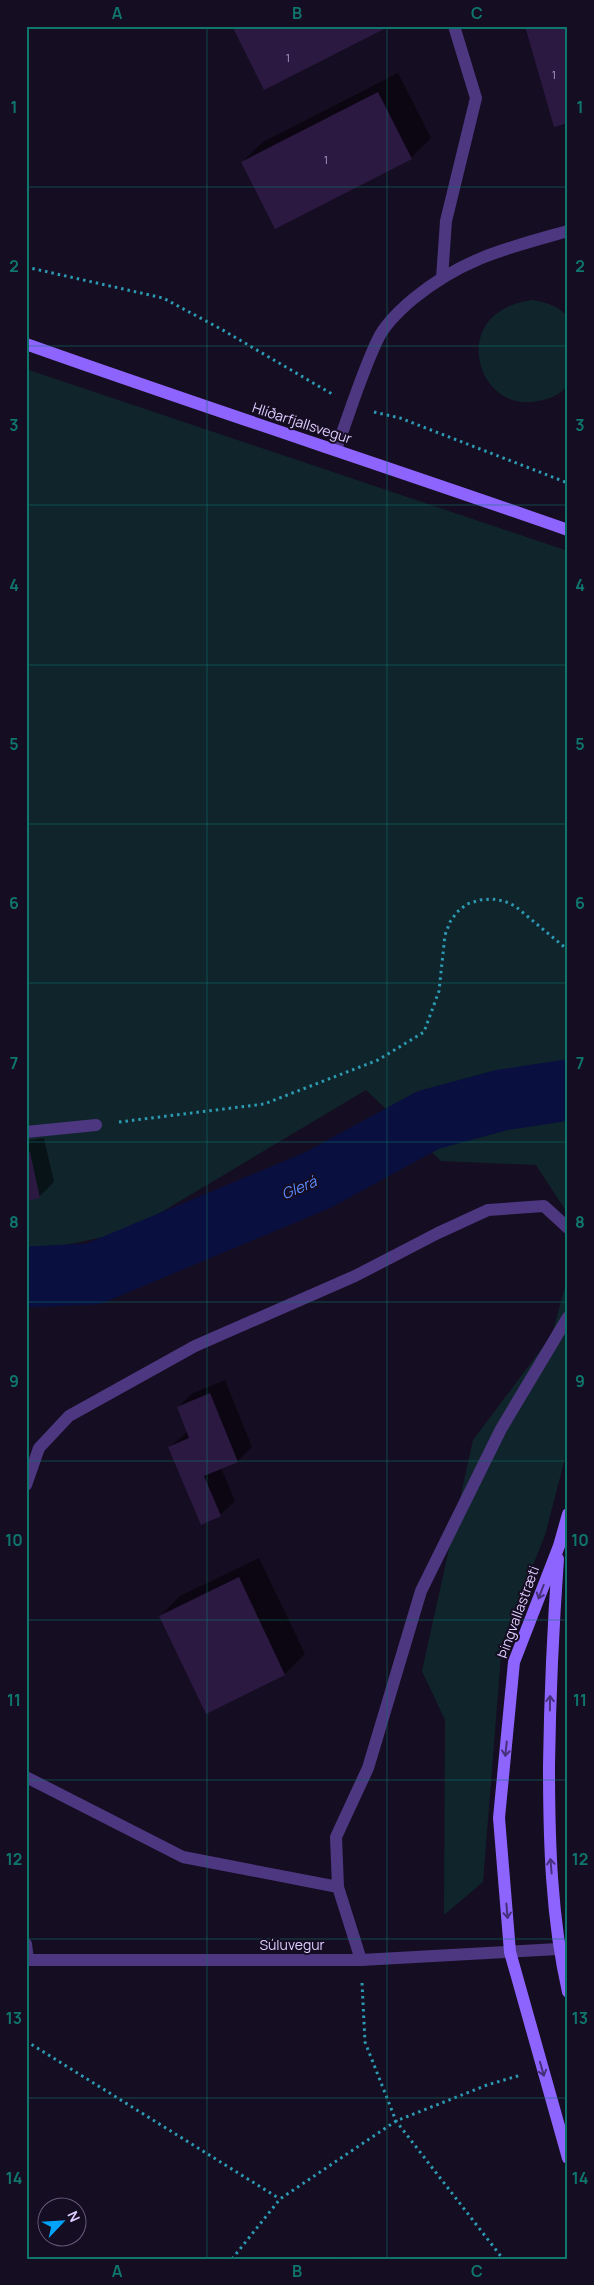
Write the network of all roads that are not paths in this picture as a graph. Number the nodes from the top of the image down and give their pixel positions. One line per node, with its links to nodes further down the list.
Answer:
1 (454, 26): 3 (street)
2 (568, 231): 3 (street)
3 (442, 278): 5 (street)
4 (26, 344): 5 (main road, Hlíðarfjallsvegur)
5 (336, 449): 6 (main road, Hlíðarfjallsvegur)
6 (568, 530)
7 (96, 1124): 8 (street)
8 (26, 1132)
9 (568, 1228): 11 (street)
10 (568, 1317): 15 (street)
11 (26, 1485)
12 (568, 1514): 13 (main road)
13 (559, 1546): 17 (main road, Þingvallastræti, one-way to 13); 18 (main road, Þingvallastræti, one-way to 18)
14 (26, 1778): 15 (street)
15 (338, 1887): 20 (street)
16 (26, 1944): 19 (street)
17 (558, 1949): 18 (street, Súluvegur); 21 (main road, Þingvallastræti)
18 (510, 1952): 20 (street, Súluvegur); 22 (main road, Þingvallastræti, one-way to 22)
19 (27, 1960): 20 (street, Súluvegur)
20 (360, 1960)
21 (568, 1992)
22 (568, 2158)

